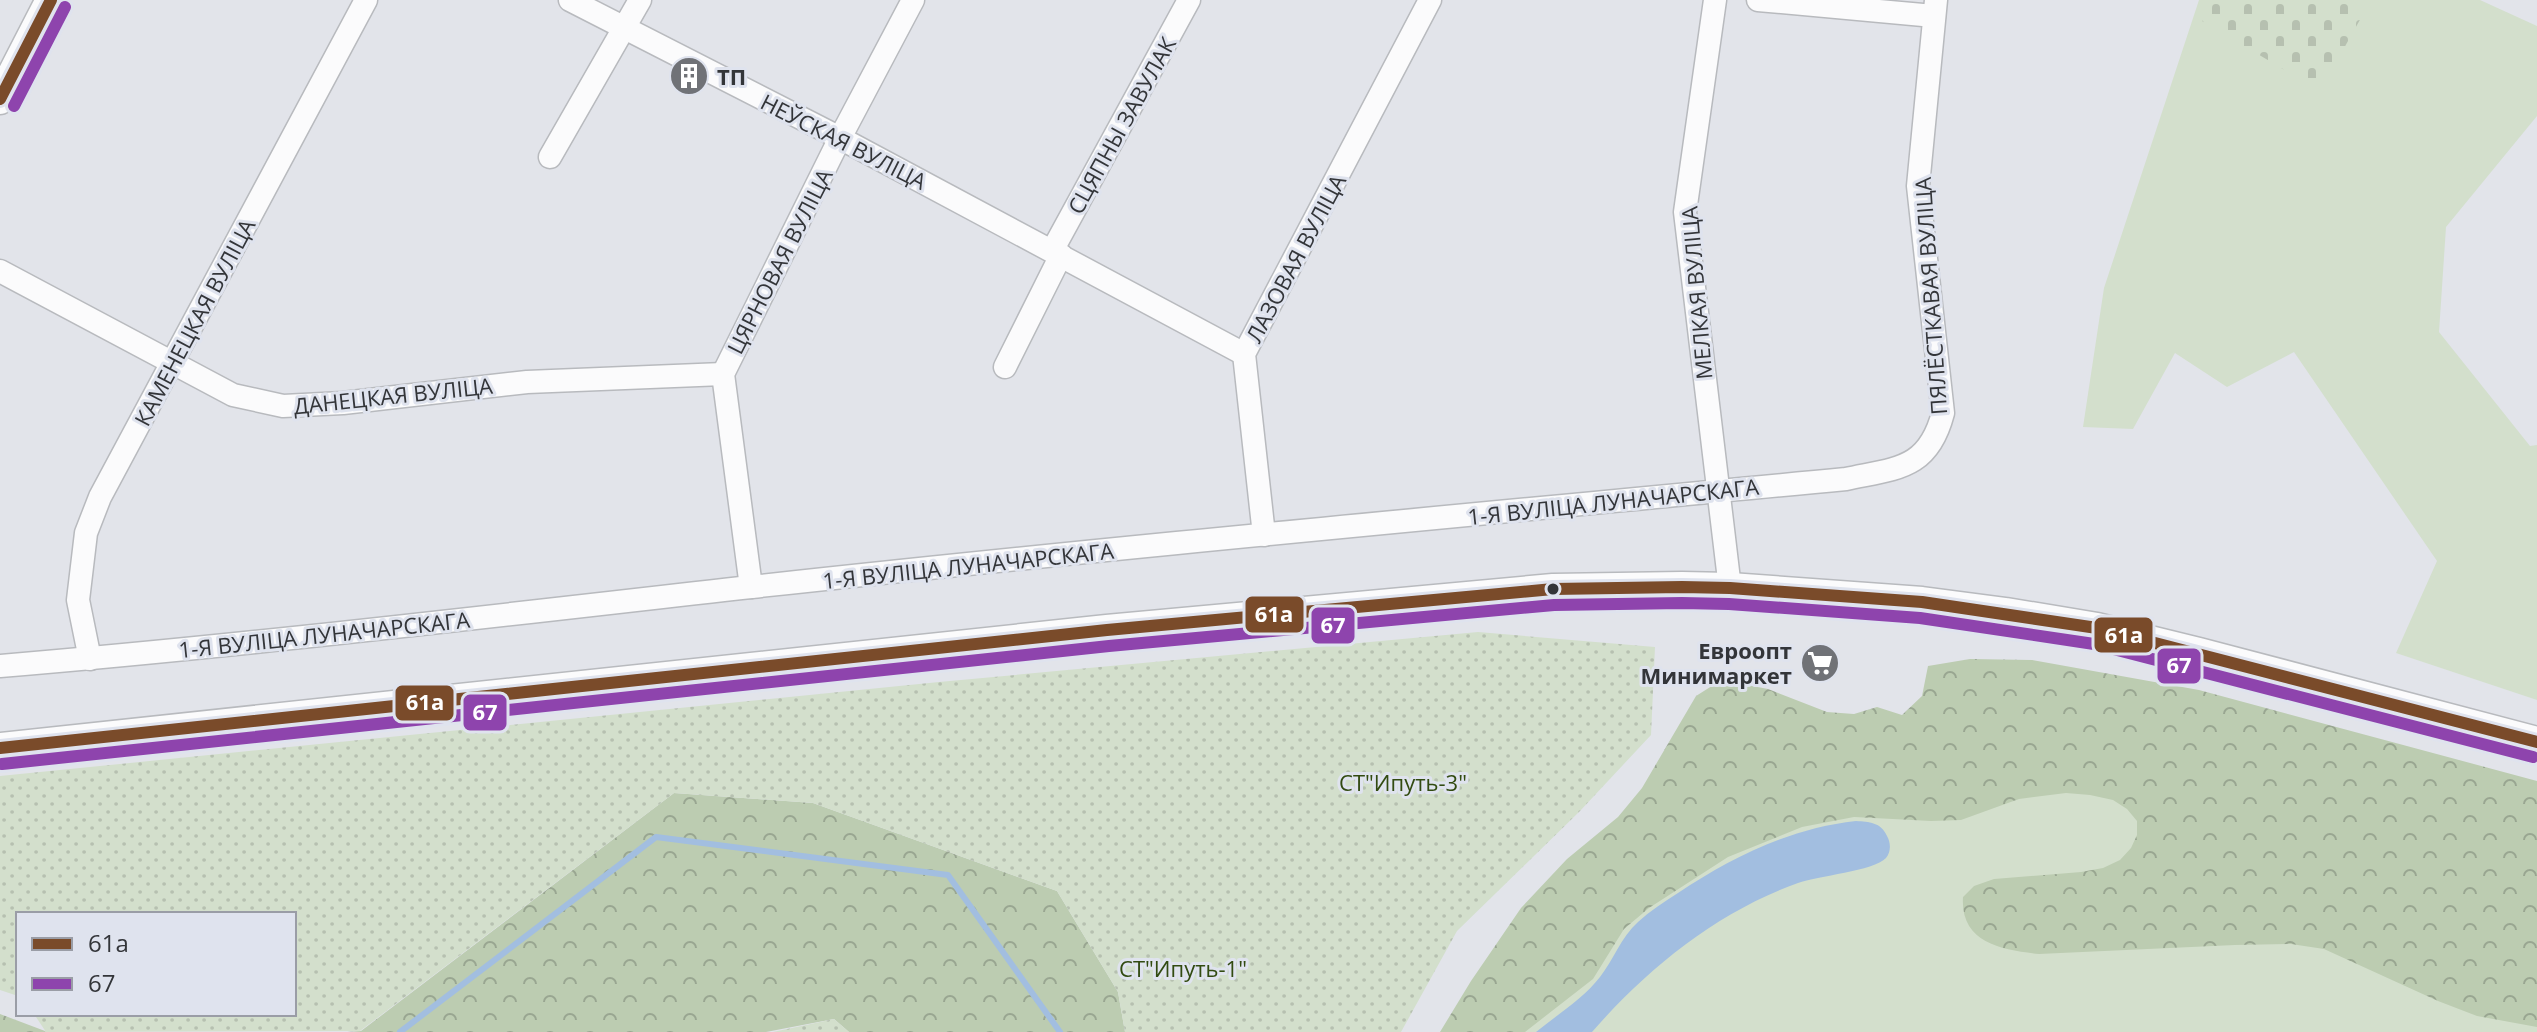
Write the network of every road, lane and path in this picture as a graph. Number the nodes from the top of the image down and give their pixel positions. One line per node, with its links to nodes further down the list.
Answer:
1 (51, 0): 12 (street)
2 (366, 0): 18 (street, КАМЕНЕЦКАЯ ВУЛІЦА)
3 (570, 0): 11 (street, НЕЎСКАЯ ВУЛІЦА)
4 (640, 0): 11 (street)
5 (913, 0): 13 (street, ЦЯРНОВАЯ ВУЛІЦА)
6 (1189, 0): 15 (street, СЦЯПНЫ ЗАВУЛАК)
7 (1430, 0): 17 (street, ЛАЗОВАЯ ВУЛІЦА)
8 (1715, 0): 22 (street, МЕЛКАЯ ВУЛІЦА)
9 (1758, 0): 10 (street)
10 (1935, 8): 21 (street, ПЯЛЁСТКАВАЯ ВУЛІЦА)
11 (625, 29): 13 (street, НЕЎСКАЯ ВУЛІЦА); 14 (street)
12 (0, 99)
13 (840, 138): 15 (street, НЕЎСКАЯ ВУЛІЦА); 20 (street, ЦЯРНОВАЯ ВУЛІЦА)
14 (550, 157)
15 (1057, 253): 17 (street, НЕЎСКАЯ ВУЛІЦА); 19 (street)
16 (0, 271): 18 (street, ДАНЕЦКАЯ ВУЛІЦА)
17 (1244, 354): 23 (street, ЛАЗОВАЯ ВУЛІЦА)
18 (172, 362): 20 (street, ДАНЕЦКАЯ ВУЛІЦА); 26 (street, КАМЕНЕЦКАЯ ВУЛІЦА)
19 (1005, 367)
20 (723, 374): 24 (street, ЦЯРНОВАЯ ВУЛІЦА)
21 (1930, 447): 22 (street, 1-Я ВУЛІЦА ЛУНАЧАРСКАГА)
22 (1718, 491): 23 (street, 1-Я ВУЛІЦА ЛУНАЧАРСКАГА); 25 (street, МЕЛКАЯ ВУЛІЦА)
23 (1264, 535): 24 (street, 1-Я ВУЛІЦА ЛУНАЧАРСКАГА)
24 (751, 587): 26 (street, 1-Я ВУЛІЦА ЛУНАЧАРСКАГА)
25 (1730, 588): 28 (street); 29 (street)
26 (90, 659): 27 (street, 1-Я ВУЛІЦА ЛУНАЧАРСКАГА)
27 (0, 666)
28 (2537, 742)
29 (0, 748)

